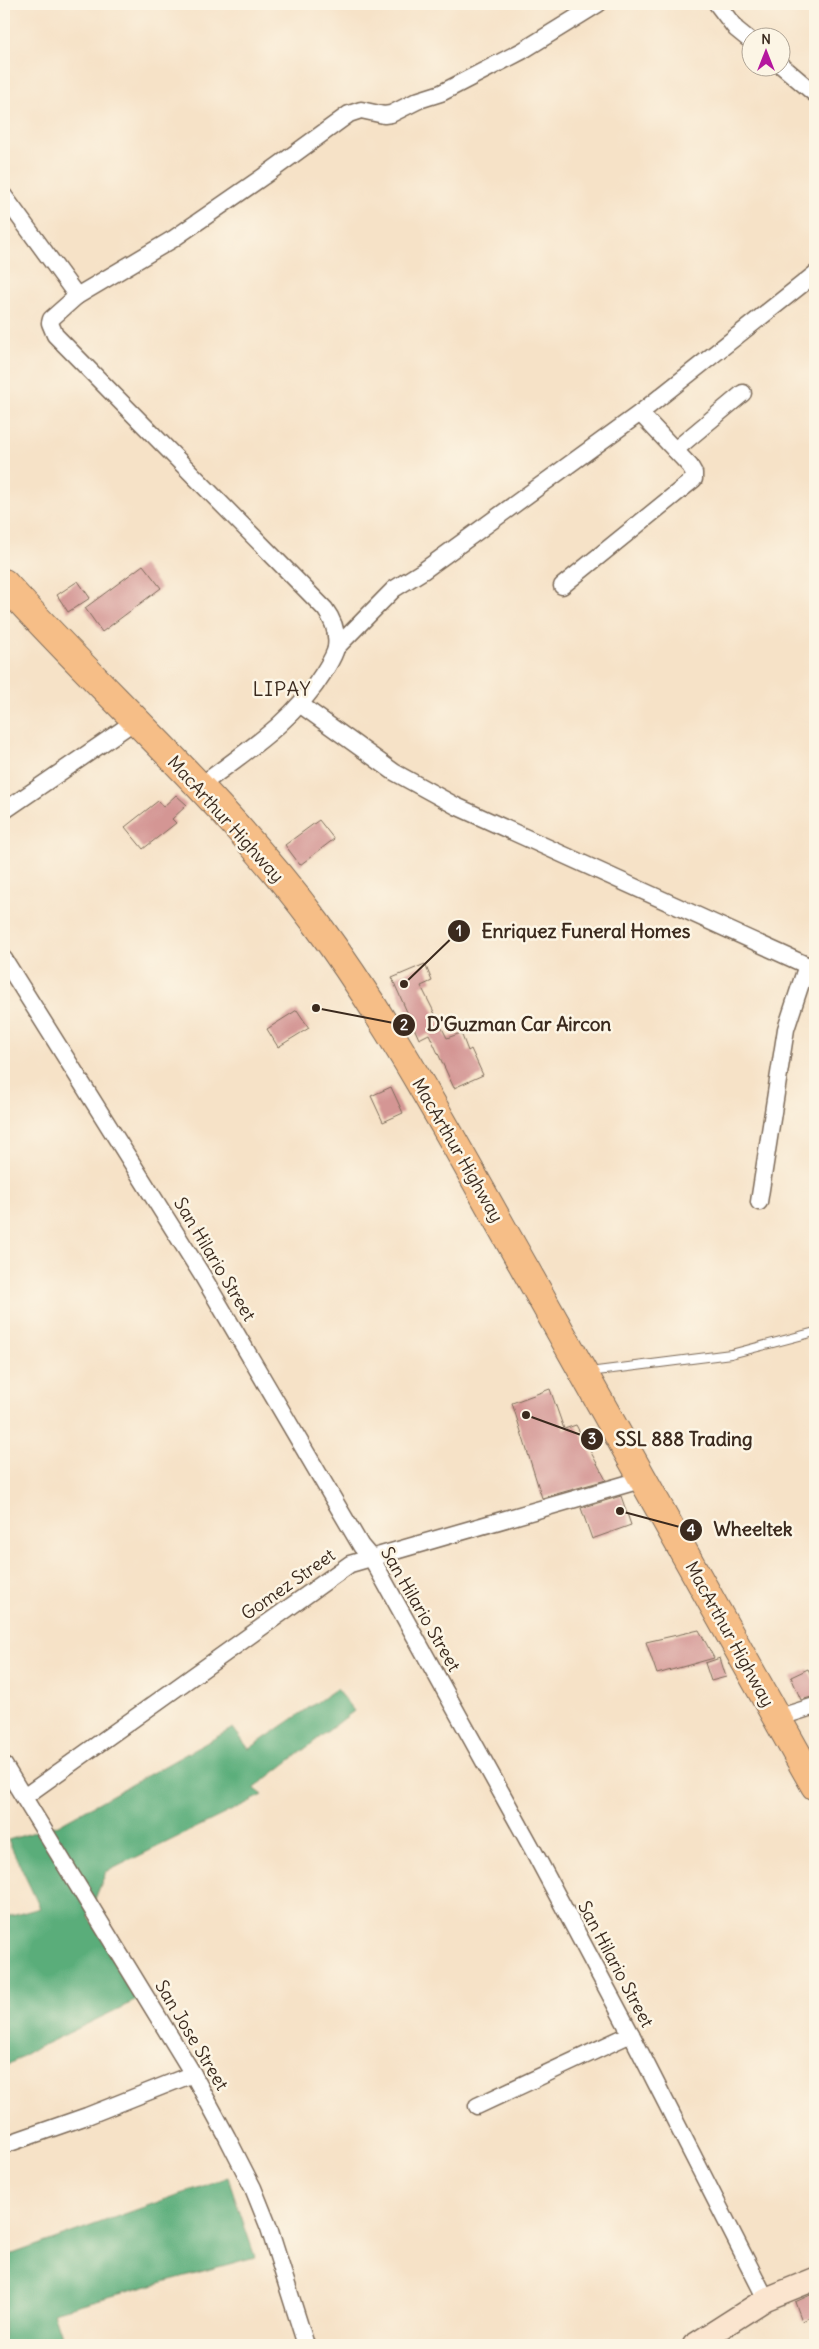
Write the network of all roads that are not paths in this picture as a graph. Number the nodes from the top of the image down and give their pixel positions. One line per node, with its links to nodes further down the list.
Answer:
1 (598, 4): 8 (street)
2 (717, 4): 3 (street)
3 (742, 33)
4 (792, 74): 5 (street)
5 (815, 94)
6 (4, 196): 8 (street)
7 (815, 274): 10 (street)
8 (77, 296): 14 (street)
9 (743, 393): 11 (street)
10 (640, 413): 11 (street); 14 (street)
11 (675, 450): 13 (street)
12 (4, 583): 16 (highway, MacArthur Highway)
13 (562, 586)
14 (336, 648): 15 (street)
15 (301, 705): 17 (street); 20 (street)
16 (135, 721): 17 (highway, MacArthur Highway); 18 (street)
17 (200, 786): 23 (highway, MacArthur Highway)
18 (4, 811)
19 (4, 959): 25 (street, San Hilario Street)
20 (811, 967): 21 (street)
21 (759, 1202)
22 (815, 1332): 23 (lane)
23 (584, 1373): 24 (highway, MacArthur Highway)
24 (644, 1479): 25 (street, Gomez Street); 27 (highway, MacArthur Highway)
25 (372, 1559): 30 (street, Gomez Street); 31 (street, San Hilario Street)
26 (815, 1706): 27 (street)
27 (777, 1718): 29 (highway, MacArthur Highway)
28 (4, 1765): 30 (street, San Jose Street)
29 (815, 1786)
30 (24, 1797): 32 (street, San Jose Street)
31 (631, 2034): 33 (street); 36 (street, San Hilario Street)
32 (194, 2074): 34 (street); 37 (street, San Jose Street)
33 (477, 2106)
34 (4, 2145)
35 (815, 2279): 36 (main road)
36 (766, 2299): 38 (main road)
37 (306, 2345)
38 (694, 2345)

